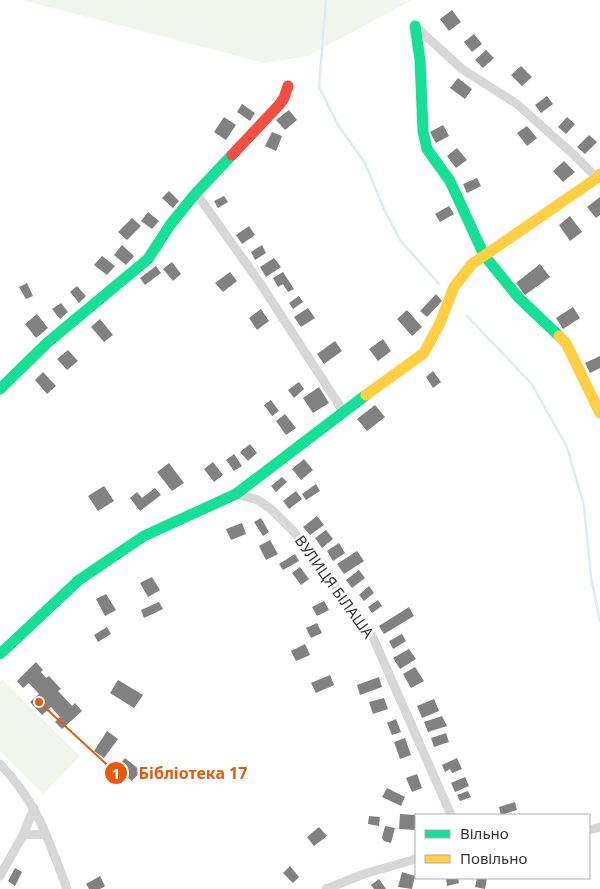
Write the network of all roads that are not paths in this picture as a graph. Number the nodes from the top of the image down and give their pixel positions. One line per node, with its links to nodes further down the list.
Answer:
1 (415, 26): 3 (street); 5 (street)
2 (288, 86): 4 (street)
3 (598, 176): 5 (street)
4 (196, 193): 6 (street); 7 (street)
5 (484, 255): 7 (street); 8 (street)
6 (0, 389)
7 (343, 411): 9 (street)
8 (600, 413)
9 (236, 494): 10 (street); 13 (street, ВУЛИЦЯ БІЛАША)
10 (0, 654)
11 (0, 764): 12 (street)
12 (34, 808): 14 (street); 15 (street)
13 (451, 814)
14 (46, 834): 15 (street); 18 (street)
15 (23, 835): 17 (street)
16 (415, 859): 19 (street)
17 (0, 876)
18 (67, 889)
19 (326, 889)

